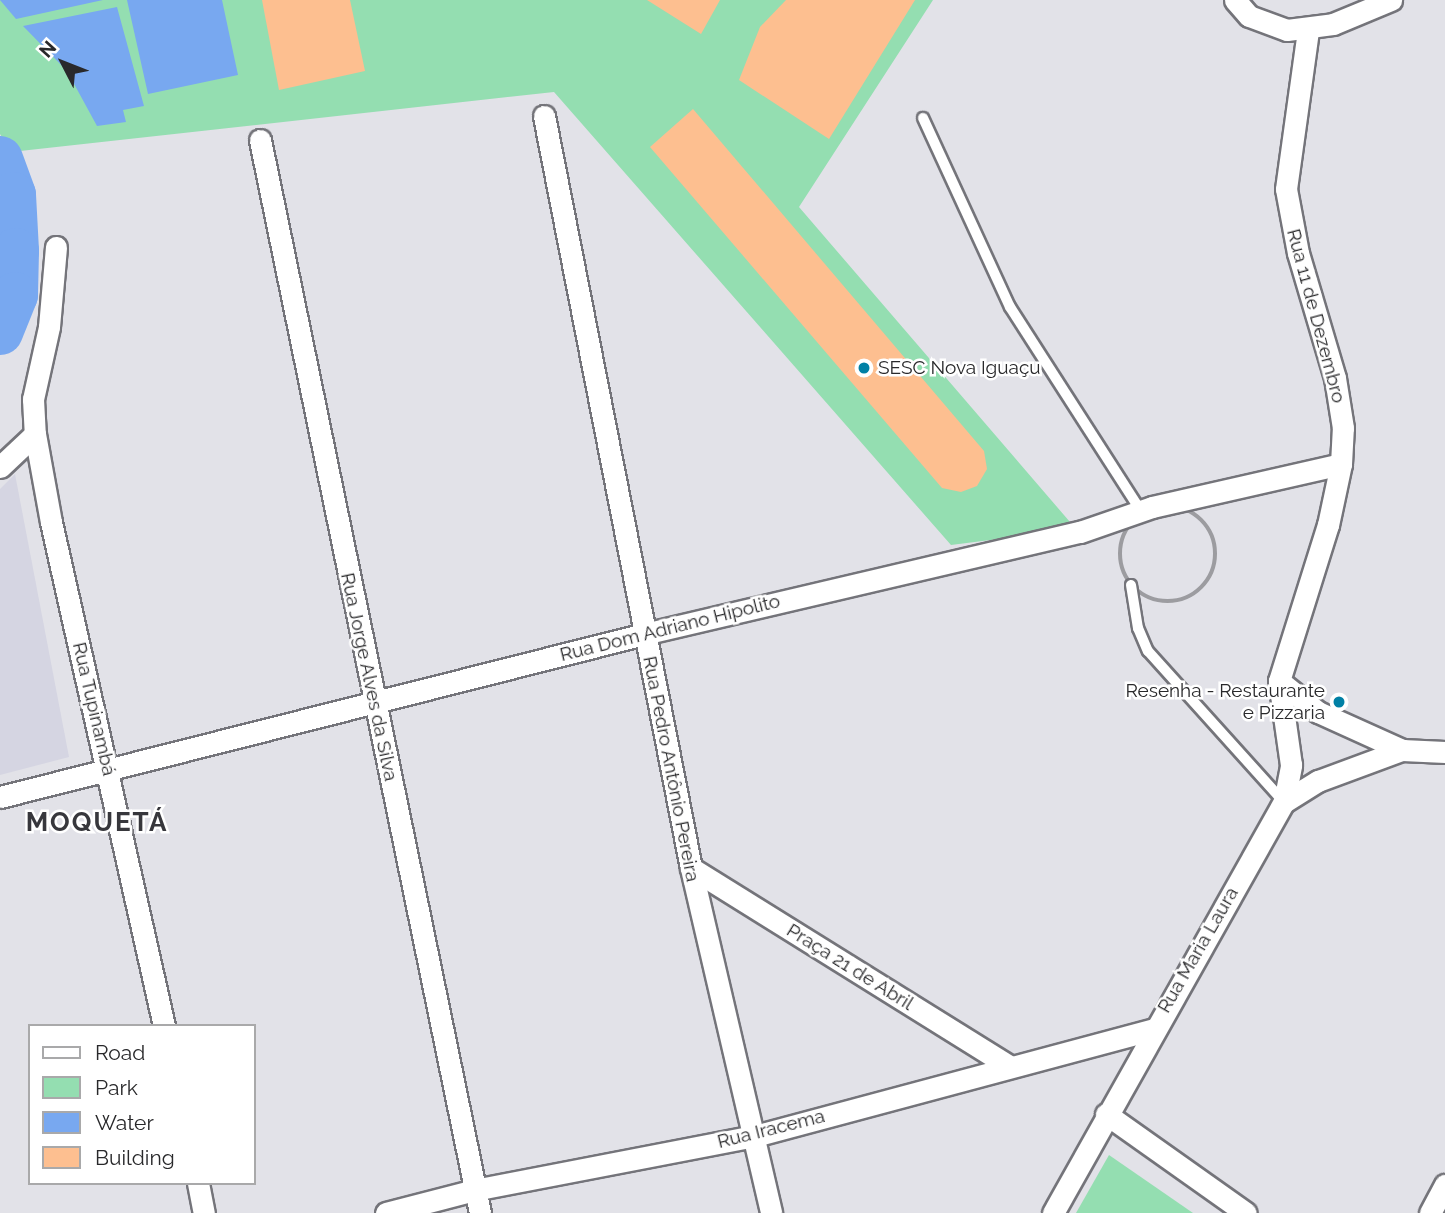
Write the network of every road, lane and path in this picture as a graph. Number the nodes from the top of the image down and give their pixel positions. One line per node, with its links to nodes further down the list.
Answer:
1 (1235, 0): 3 (street)
2 (1391, 0): 3 (street)
3 (1308, 30): 9 (street, Rua 11 de Dezembro)
4 (544, 116): 13 (street, Rua Pedro Antônio Pereira)
5 (923, 118): 11 (lane)
6 (260, 140): 15 (street, Rua Jorge Alves da Silva)
7 (56, 247): 8 (street, Rua Tupinambá)
8 (35, 434): 10 (street); 18 (street, Rua Tupinambá)
9 (1341, 464): 11 (street, Rua Dom Adriano Hipolito); 14 (street, Rua 11 de Dezembro)
10 (0, 467)
11 (1146, 509): 12 (path); 12 (path); 13 (street, Rua Dom Adriano Hipolito)
12 (1130, 585): 20 (lane)
13 (644, 634): 15 (street, Rua Dom Adriano Hipolito); 21 (street, Rua Pedro Antônio Pereira)
14 (1279, 681): 16 (street); 20 (street, Rua 11 de Dezembro)
15 (374, 702): 18 (street, Rua Dom Adriano Hipolito); 29 (street, Rua Jorge Alves da Silva)
16 (1402, 750): 17 (street); 20 (street, Rua Maria Laura)
17 (1445, 752)
18 (108, 770): 19 (street, Rua Dom Adriano Hipolito); 22 (street, Rua Tupinambá)
19 (0, 797)
20 (1284, 802): 23 (street, Rua Maria Laura)
21 (691, 868): 24 (street, Praça 21 de Abril); 26 (street, Rua Pedro Antônio Pereira)
22 (163, 1024)
23 (1153, 1029): 24 (street, Rua Iracema); 25 (street, Rua Maria Laura)
24 (1009, 1066): 26 (street, Rua Iracema)
25 (1106, 1114): 34 (street, Rua Maria Laura); 35 (street)
26 (755, 1136): 29 (street, Rua Iracema); 33 (street, Rua Pedro Antônio Pereira)
27 (198, 1185): 30 (street)
28 (1445, 1185): 36 (street)
29 (474, 1190): 31 (street, Rua Iracema); 32 (street, Rua Jorge Alves da Silva)
30 (204, 1213)
31 (386, 1213)
32 (480, 1213)
33 (771, 1213)
34 (1053, 1213)
35 (1246, 1213)
36 (1430, 1213)

